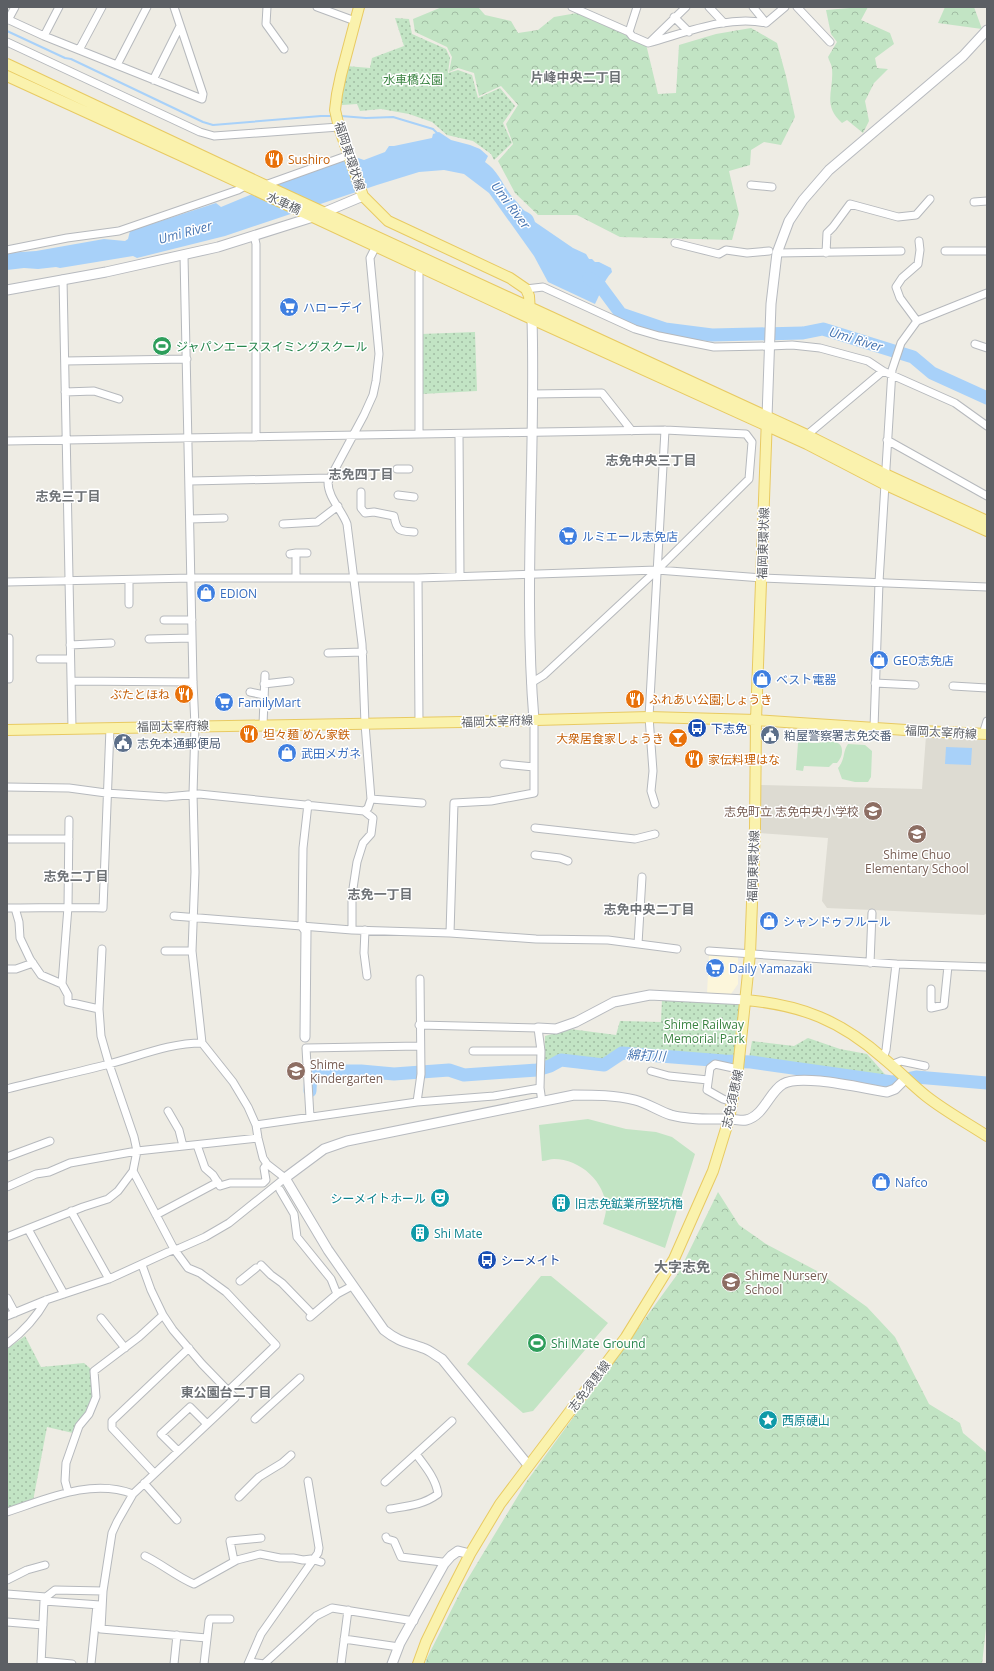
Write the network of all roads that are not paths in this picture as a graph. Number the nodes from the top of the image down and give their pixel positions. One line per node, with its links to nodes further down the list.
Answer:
1 (15, 7): 17 (street)
2 (59, 7): 25 (street)
3 (102, 7): 30 (street)
4 (147, 7): 32 (street)
5 (174, 7): 21 (street)
6 (267, 7): 29 (street)
7 (317, 7): 18 (street)
8 (360, 7): 18 (main road, 福岡東環状線)
9 (572, 7): 23 (street)
10 (637, 7): 23 (street)
11 (686, 7): 16 (street)
12 (709, 7): 19 (street)
13 (753, 7): 20 (street)
14 (785, 7): 20 (street)
15 (797, 7): 27 (street)
16 (674, 18): 24 (street); 28 (street)
17 (8, 19): 25 (street)
18 (355, 21): 35 (main road, 福岡東環状線)
19 (724, 23): 20 (street); 24 (street)
20 (766, 23)
21 (180, 26): 34 (street); 34 (street)
22 (987, 30): 54 (street)
23 (629, 32): 28 (street)
24 (689, 32): 28 (street)
25 (44, 36): 30 (street)
26 (7, 42): 35 (street)
27 (830, 42)
28 (648, 43)
29 (284, 49)
30 (79, 50): 32 (street)
31 (7, 64): 40 (main road)
32 (117, 65): 34 (street)
33 (7, 76): 38 (main road)
34 (153, 80)
35 (339, 126): 36 (main road, 福岡東環状線)
36 (350, 157): 40 (street); 41 (main road, 福岡東環状線)
37 (751, 185): 39 (street)
38 (245, 186): 40 (main road); 50 (street)
39 (772, 187)
40 (264, 188): 45 (main road, 水車橋); 45 (main road, 水車橋)
41 (362, 194): 45 (street); 59 (main road, 福岡東環状線)
42 (930, 199): 55 (street)
43 (987, 201): 44 (street)
44 (974, 202)
45 (318, 214): 46 (street); 49 (main road); 62 (main road)
46 (254, 235): 56 (street); 84 (street)
47 (919, 241): 64 (street)
48 (675, 243): 54 (street)
49 (376, 246): 57 (main road); 83 (street)
50 (7, 250)
51 (901, 251): 55 (street)
52 (945, 251): 53 (street)
53 (987, 251)
54 (773, 252): 55 (street); 66 (street)
55 (826, 253)
56 (184, 256): 58 (street); 68 (street)
57 (421, 267): 63 (main road); 80 (street)
58 (63, 279): 60 (street); 69 (street)
59 (526, 289): 62 (main road); 66 (street)
60 (7, 290)
61 (987, 293): 64 (street)
62 (529, 307): 63 (main road); 75 (main road)
63 (532, 319): 73 (street); 75 (main road)
64 (917, 321): 71 (street)
65 (975, 344): 67 (street)
66 (770, 346): 70 (street); 75 (street)
67 (987, 348)
68 (187, 359): 69 (street); 85 (street)
69 (65, 361): 72 (street)
70 (883, 371): 71 (street); 82 (street)
71 (891, 372): 76 (street); 87 (street)
72 (65, 392): 74 (street); 86 (street)
73 (532, 394): 77 (street); 79 (street)
74 (119, 399)
75 (767, 422): 82 (main road); 92 (main road); 113 (main road, 福岡東環状線)
76 (987, 426)
77 (632, 430): 78 (street); 79 (street)
78 (666, 430): 106 (street); 106 (street)
79 (533, 433): 81 (street); 107 (street)
80 (419, 434): 81 (street); 83 (street)
81 (460, 434): 108 (street)
82 (807, 434): 92 (main road)
83 (353, 435): 84 (street); 91 (street)
84 (256, 437): 85 (street)
85 (189, 439): 86 (street); 93 (street)
86 (66, 440): 88 (street); 115 (street)
87 (887, 440): 92 (street); 96 (street)
88 (7, 442)
89 (397, 468): 90 (street)
90 (409, 469)
91 (330, 478): 93 (street); 98 (street)
92 (885, 479): 101 (main road); 103 (main road); 117 (street)
93 (190, 480): 100 (street)
94 (361, 492): 104 (street)
95 (398, 495): 97 (street)
96 (987, 496)
97 (414, 497)
98 (338, 506): 102 (street); 110 (street)
99 (224, 518): 100 (street)
100 (190, 519): 111 (street)
101 (987, 521)
102 (283, 524)
103 (987, 531)
104 (414, 532)
105 (307, 553): 109 (street)
106 (657, 570): 107 (street); 113 (street); 136 (street); 144 (street)
107 (530, 574): 108 (street); 136 (street)
108 (460, 576): 112 (street)
109 (296, 577): 110 (street); 111 (street)
110 (354, 577): 112 (street); 127 (street)
111 (192, 578): 114 (street); 121 (street)
112 (418, 578): 148 (street)
113 (762, 578): 117 (street); 146 (main road, 福岡東環状線)
114 (129, 580): 115 (street); 119 (street)
115 (68, 581): 116 (street); 126 (street)
116 (7, 582)
117 (879, 582): 118 (street); 137 (street)
118 (987, 587)
119 (129, 604)
120 (164, 620): 121 (street)
121 (192, 620): 123 (street)
122 (8, 638): 132 (street)
123 (192, 638): 124 (street); 135 (street)
124 (149, 639)
125 (111, 643): 126 (street)
126 (70, 645): 129 (street)
127 (363, 652): 128 (street); 149 (street)
128 (328, 653)
129 (70, 659): 130 (street); 133 (street)
130 (40, 660)
131 (265, 675): 138 (street)
132 (9, 679)
133 (71, 681): 135 (street); 152 (street)
134 (290, 681): 138 (street)
135 (193, 682): 151 (street)
136 (531, 683): 145 (street)
137 (875, 683): 139 (street); 154 (street)
138 (264, 684): 143 (street)
139 (915, 686)
140 (953, 686): 141 (street)
141 (987, 688)
142 (250, 692): 143 (street)
143 (264, 696): 150 (street)
144 (649, 717): 145 (main road, 福岡太宰府線); 146 (main road, 福岡太宰府線); 165 (street)
145 (534, 720): 148 (main road, 福岡太宰府線); 158 (street)
146 (756, 720): 154 (main road, 福岡太宰府線); 191 (main road, 福岡東環状線)
147 (987, 721): 156 (street)
148 (419, 723): 149 (main road, 福岡太宰府線)
149 (365, 724): 150 (main road, 福岡太宰府線); 162 (street)
150 (263, 725): 151 (main road, 福岡太宰府線)
151 (195, 726): 153 (main road, 福岡太宰府線); 161 (street)
152 (72, 728): 153 (main road, 福岡太宰府線); 155 (main road, 福岡太宰府線)
153 (110, 728): 160 (street)
154 (874, 728): 156 (main road, 福岡太宰府線)
155 (7, 730)
156 (985, 734)
157 (504, 764): 158 (street)
158 (534, 767): 184 (street)
159 (7, 787): 160 (street)
160 (106, 793): 161 (street); 175 (street)
161 (193, 794): 164 (street); 180 (street)
162 (371, 799): 163 (street); 166 (street)
163 (422, 803)
164 (308, 804): 166 (street); 181 (street)
165 (655, 804)
166 (364, 811): 182 (street)
167 (69, 820): 171 (street)
168 (535, 828): 169 (street)
169 (655, 834)
170 (7, 838): 171 (street)
171 (69, 839): 175 (street)
172 (535, 855): 173 (street)
173 (568, 861)
174 (642, 876): 185 (street)
175 (68, 906): 177 (street); 200 (street)
176 (7, 908): 177 (street)
177 (15, 908): 192 (street)
178 (872, 914): 193 (street)
179 (174, 916): 180 (street)
180 (193, 917): 181 (street); 189 (street)
181 (302, 925): 182 (street); 206 (street)
182 (352, 930): 183 (street)
183 (365, 930): 184 (street); 198 (street)
184 (450, 933): 185 (street)
185 (638, 944): 187 (street)
186 (102, 949): 203 (street)
187 (677, 949)
188 (165, 951): 189 (street)
189 (192, 951): 207 (street)
190 (709, 951): 191 (street)
191 (750, 954): 193 (street); 202 (main road, 福岡東環状線)
192 (33, 963): 197 (street); 200 (street)
193 (870, 963): 194 (street)
194 (896, 964): 195 (street); 211 (street)
195 (948, 966): 196 (street); 201 (street)
196 (987, 967)
197 (7, 969)
198 (367, 976)
199 (420, 979): 204 (street)
200 (62, 984): 203 (street)
201 (931, 990)
202 (746, 1000): 205 (street); 211 (main road); 215 (main road, 志免須恵線)
203 (99, 1009): 212 (street)
204 (419, 1025): 205 (street); 208 (street)
205 (538, 1028): 210 (street)
206 (305, 1037)
207 (202, 1043): 212 (street); 227 (street)
208 (420, 1046): 221 (street); 225 (street)
209 (473, 1051): 210 (street)
210 (541, 1051): 219 (street)
211 (883, 1058): 213 (main road)
212 (109, 1064): 220 (street); 233 (street)
213 (891, 1065): 214 (street); 217 (main road)
214 (925, 1066)
215 (738, 1069): 218 (street); 223 (main road, 志免須恵線)
216 (651, 1071): 218 (street)
217 (906, 1078): 226 (street); 228 (main road)
218 (708, 1080): 223 (street)
219 (540, 1088): 221 (street); 222 (street)
220 (7, 1089)
221 (417, 1102): 225 (street)
222 (542, 1102): 226 (street); 237 (street)
223 (732, 1102): 226 (main road, 志免須恵線)
224 (168, 1111): 232 (street)
225 (310, 1117): 227 (street)
226 (729, 1119): 269 (main road, 志免須恵線)
227 (256, 1125): 229 (street)
228 (987, 1136)
229 (258, 1138): 231 (street); 235 (street)
230 (50, 1141): 234 (street)
231 (197, 1145): 232 (street); 238 (street)
232 (182, 1146): 233 (street)
233 (137, 1151): 236 (street); 239 (street)
234 (7, 1157)
235 (267, 1164): 237 (street); 238 (street)
236 (133, 1171): 241 (street); 242 (street)
237 (285, 1178): 245 (street); 249 (street)
238 (218, 1182): 242 (street)
239 (7, 1187)
240 (280, 1190): 251 (street)
241 (71, 1212): 243 (street); 247 (street)
242 (156, 1215): 245 (street)
243 (28, 1228): 244 (street); 250 (street)
244 (7, 1237)
245 (174, 1249): 246 (street); 262 (street)
246 (142, 1265): 247 (street); 255 (street)
247 (109, 1279): 250 (street)
248 (240, 1281): 251 (street)
249 (352, 1286): 251 (street); 269 (street)
250 (64, 1294): 253 (street)
251 (337, 1294)
252 (7, 1298): 254 (street)
253 (46, 1300): 254 (street); 258 (street)
254 (15, 1313): 256 (street)
255 (163, 1315): 259 (street); 260 (street)
256 (7, 1316)
257 (101, 1318): 259 (street)
258 (7, 1344)
259 (125, 1348): 274 (street)
260 (190, 1348): 262 (street); 270 (street)
261 (300, 1378): 263 (street)
262 (228, 1391): 265 (street)
263 (255, 1419)
264 (452, 1421): 267 (street)
265 (207, 1424): 266 (street); 266 (street)
266 (178, 1451): 270 (street)
267 (416, 1454): 272 (street); 277 (street)
268 (291, 1455): 276 (street)
269 (528, 1465): 282 (main road, 志免須恵線)
270 (154, 1473): 273 (street)
271 (308, 1481): 285 (street)
272 (385, 1482)
273 (144, 1483): 275 (street); 279 (street)
274 (68, 1492): 275 (street); 278 (street)
275 (133, 1494): 289 (street)
276 (239, 1497)
277 (390, 1509)
278 (7, 1512)
279 (177, 1520)
280 (386, 1537): 286 (street)
281 (261, 1538): 284 (street)
282 (470, 1554): 286 (street); 312 (main road, 志免須恵線)
283 (146, 1556): 284 (street)
284 (234, 1561): 285 (street)
285 (318, 1561): 303 (street)
286 (444, 1564): 295 (street)
287 (45, 1565): 288 (street)
288 (7, 1580)
289 (103, 1591): 291 (street); 292 (street)
290 (7, 1594): 291 (street)
291 (45, 1599): 292 (street); 297 (street)
292 (100, 1605): 298 (street); 305 (street)
293 (348, 1610): 295 (street); 300 (street); 308 (street)
294 (230, 1619): 299 (street)
295 (414, 1621): 301 (street)
296 (7, 1622): 297 (street)
297 (43, 1625): 302 (street)
298 (177, 1635): 299 (street); 306 (street)
299 (207, 1638): 307 (street)
300 (344, 1639): 301 (street); 310 (street)
301 (398, 1647): 311 (street)
302 (41, 1662): 304 (street)
303 (249, 1663): 308 (street)
304 (72, 1664)
305 (91, 1664)
306 (174, 1664)
307 (204, 1664)
308 (264, 1664): 309 (street)
309 (269, 1664)
310 (341, 1664)
311 (392, 1664)
312 (418, 1664)

